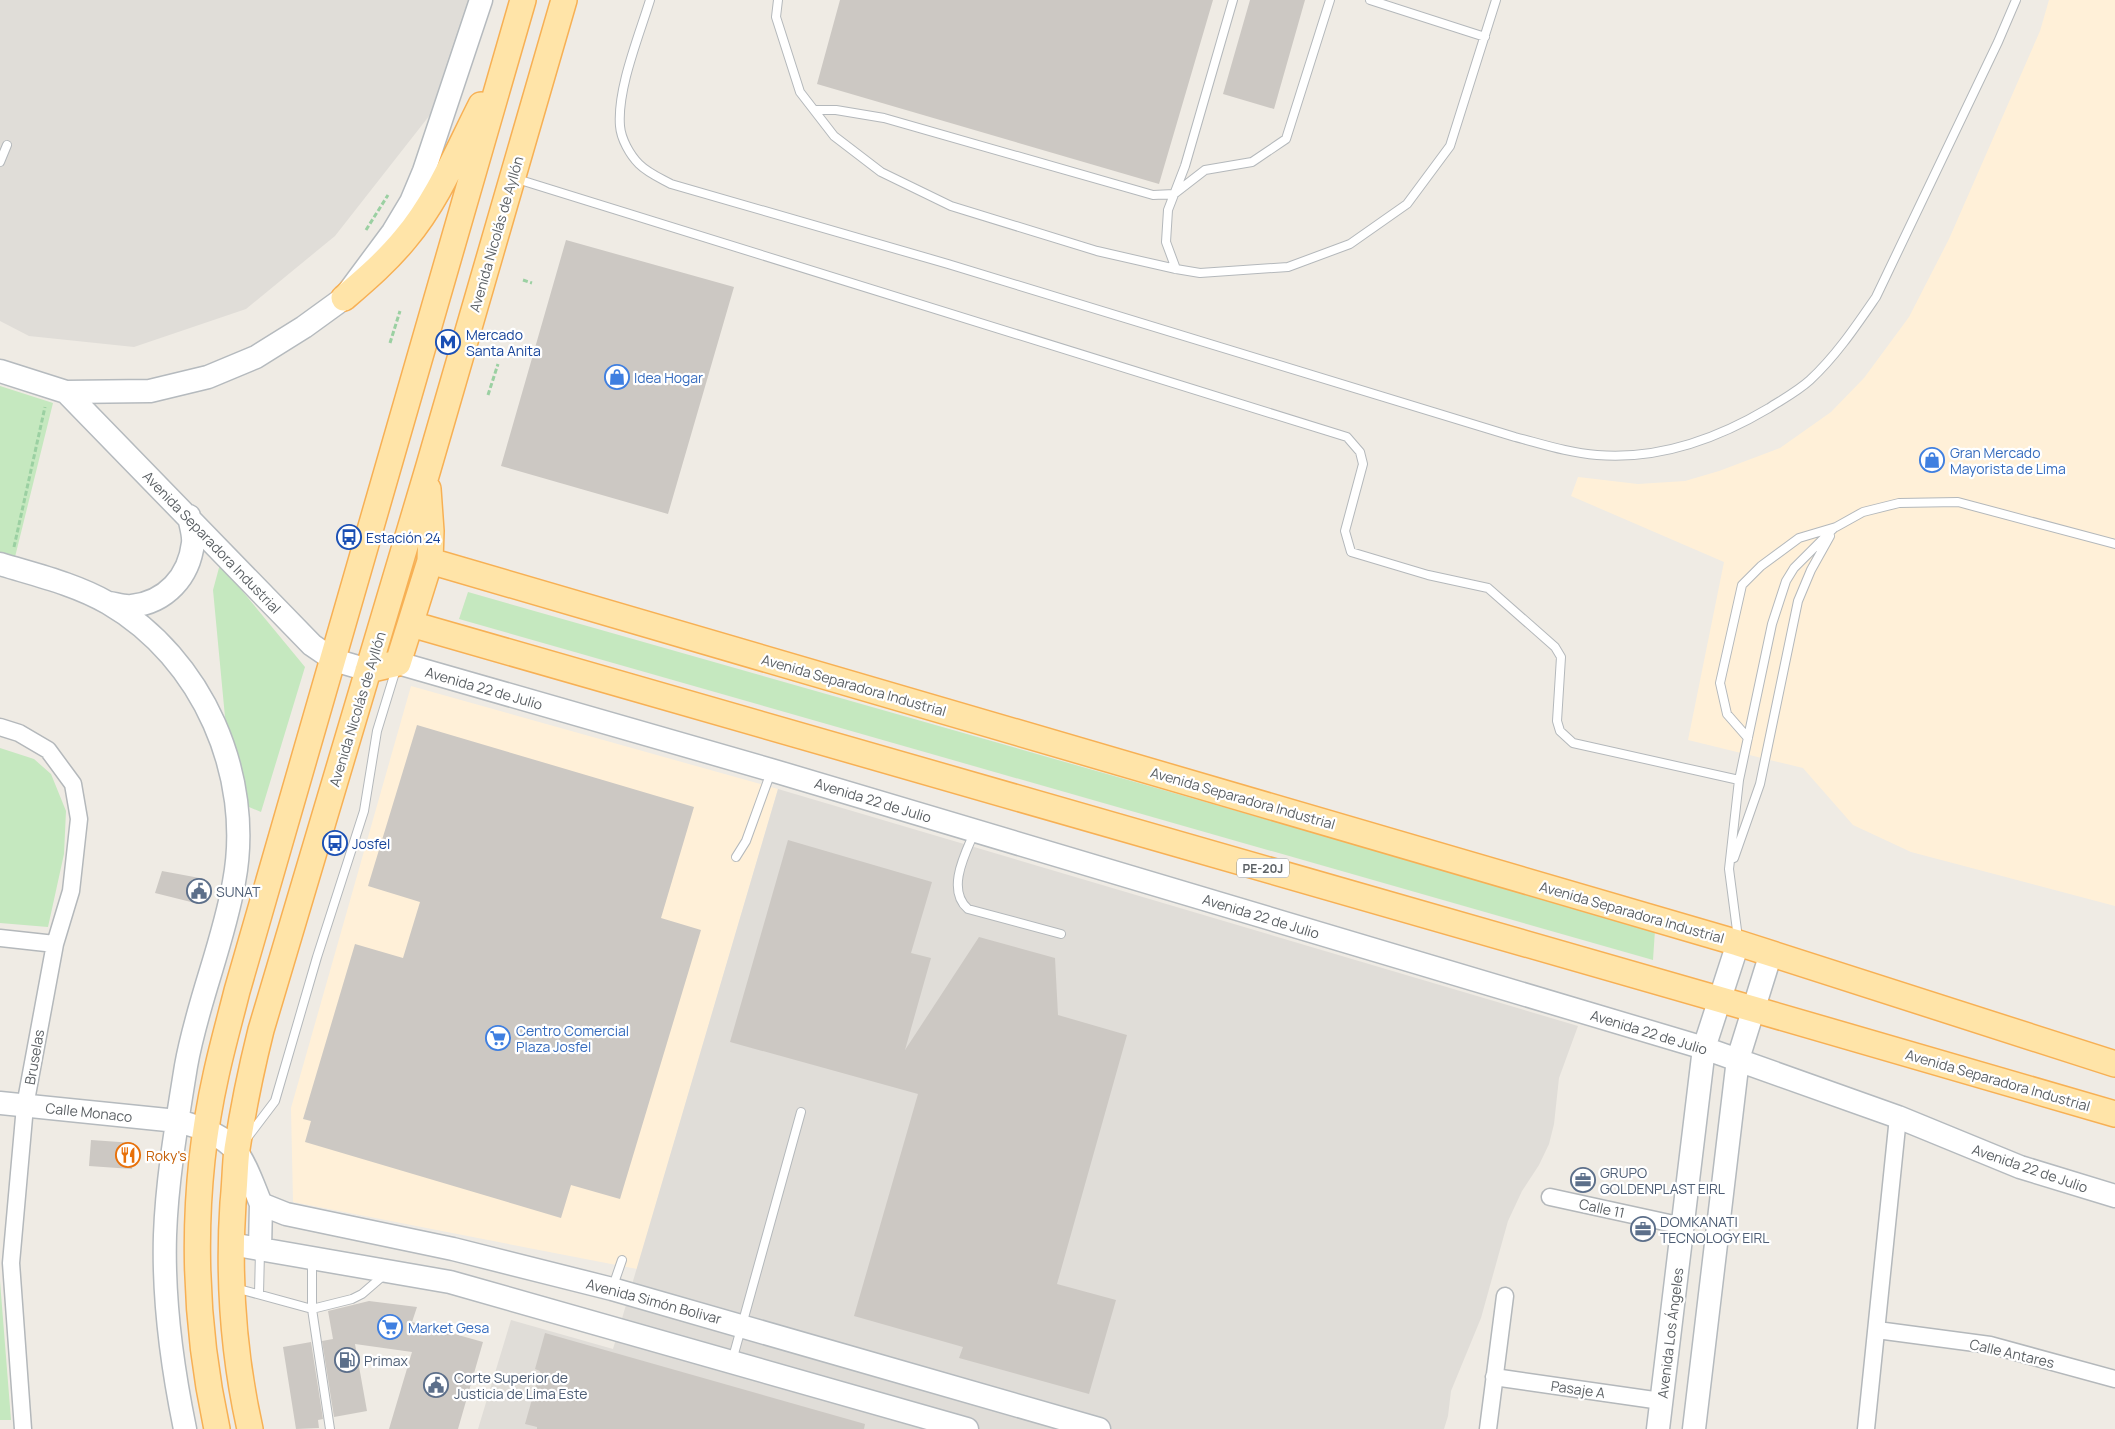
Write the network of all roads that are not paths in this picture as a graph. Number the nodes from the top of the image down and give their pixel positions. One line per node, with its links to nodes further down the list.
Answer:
1 (482, 0): 19 (street)
2 (523, 0): 12 (main road)
3 (564, 0): 16 (main road, Avenida Nicolás de Ayllón)
4 (650, 0): 10 (lane)
5 (778, 0): 13 (lane)
6 (1233, 0): 17 (lane)
7 (1330, 0): 17 (lane)
8 (1370, 0): 11 (lane)
9 (1496, 0): 11 (lane)
10 (2016, 0)
11 (1484, 37): 18 (lane)
12 (508, 52): 19 (main road); 30 (main road)
13 (814, 110): 17 (lane); 18 (lane)
14 (7, 145): 15 (lane)
15 (0, 162)
16 (512, 178): 22 (main road, Avenida Nicolás de Ayllón); 36 (lane)
17 (1174, 194): 18 (lane)
18 (1176, 270)
19 (344, 298): 21 (street)
20 (0, 371): 21 (street, Avenida Separadora Industrial)
21 (58, 389): 23 (street, Avenida Separadora Industrial)
22 (428, 469): 26 (main road); 32 (main road, Avenida Nicolás de Ayllón)
23 (189, 516): 28 (street); 30 (street, Avenida Separadora Industrial)
24 (1836, 526): 25 (lane); 34 (lane); 34 (lane); 39 (lane)
25 (2115, 544)
26 (430, 561): 29 (main road); 42 (main road, Avenida Separadora Industrial)
27 (5, 566): 28 (street)
28 (108, 603): 55 (street)
29 (411, 624): 31 (main road); 45 (main road, Avenida Separadora Industrial / PE-20J)
30 (334, 660): 32 (street, Avenida Separadora Industrial); 56 (main road)
31 (398, 663): 32 (main road, Avenida Separadora Industrial); 35 (street, Avenida 22 de Julio); 57 (lane)
32 (368, 670): 57 (main road, Avenida Nicolás de Ayllón)
33 (0, 728): 43 (street, Bruselas)
34 (1748, 738): 36 (lane)
35 (772, 770): 37 (street, Avenida 22 de Julio); 38 (lane)
36 (1739, 780): 39 (lane)
37 (975, 831): 40 (lane); 47 (street, Avenida 22 de Julio)
38 (736, 857)
39 (1730, 869): 42 (lane)
40 (1061, 934)
41 (0, 938): 43 (street)
42 (1738, 943): 44 (main road, Avenida Separadora Industrial); 45 (street, Avenida Los Ángeles)
43 (55, 944): 51 (street, Bruselas)
44 (1771, 953): 46 (street); 49 (main road, Avenida Separadora Industrial)
45 (1720, 999): 46 (main road, Avenida Separadora Industrial / PE-20J); 47 (street, Avenida Los Ángeles)
46 (1753, 1009): 48 (street); 53 (main road, Avenida Separadora Industrial / PE-20J)
47 (1704, 1048): 48 (street, Avenida 22 de Julio); 61 (street, Avenida Los Ángeles)
48 (1738, 1059): 54 (street, Avenida 22 de Julio); 88 (street)
49 (2115, 1064)
50 (0, 1103): 51 (street, Calle Monaco)
51 (25, 1106): 55 (street, Calle Monaco); 66 (street, Bruselas)
52 (801, 1112): 73 (lane)
53 (2115, 1114)
54 (1898, 1117): 58 (street, Avenida 22 de Julio); 74 (street)
55 (177, 1121): 56 (street, Calle Monaco); 80 (street)
56 (206, 1130): 57 (street, Calle Monaco); 81 (main road)
57 (237, 1151): 60 (street); 62 (main road, Avenida Nicolás de Ayllón)
58 (2115, 1196)
59 (1550, 1197): 61 (street, Calle 11)
60 (262, 1204): 63 (street); 69 (street, Avenida Simón Bolivar)
61 (1683, 1226): 78 (street, Avenida Los Ángeles)
62 (231, 1244): 63 (street); 68 (main road, Avenida Nicolás de Ayllón)
63 (260, 1249): 64 (street); 70 (lane)
64 (312, 1258): 67 (street); 72 (lane)
65 (622, 1260): 69 (lane)
66 (5, 1263): 79 (street, Bruselas)
67 (389, 1270): 72 (lane); 75 (street)
68 (231, 1288): 70 (lane); 82 (main road, Avenida Nicolás de Ayllón)
69 (612, 1288): 73 (street, Avenida Simón Bolivar)
70 (259, 1294): 72 (lane)
71 (1505, 1296): 76 (street)
72 (312, 1309): 83 (lane)
73 (742, 1326): 75 (lane); 85 (street, Avenida Simón Bolivar)
74 (1877, 1330): 77 (street, Calle Antares); 89 (street)
75 (732, 1362): 84 (street)
76 (1494, 1377): 78 (street, Pasaje A); 86 (street)
77 (2115, 1379)
78 (1662, 1401): 87 (street, Avenida Los Ángeles)
79 (23, 1429)
80 (185, 1429)
81 (217, 1429)
82 (250, 1429)
83 (330, 1429)
84 (967, 1429)
85 (1099, 1429)
86 (1488, 1429)
87 (1658, 1429)
88 (1694, 1429)
89 (1866, 1429)

